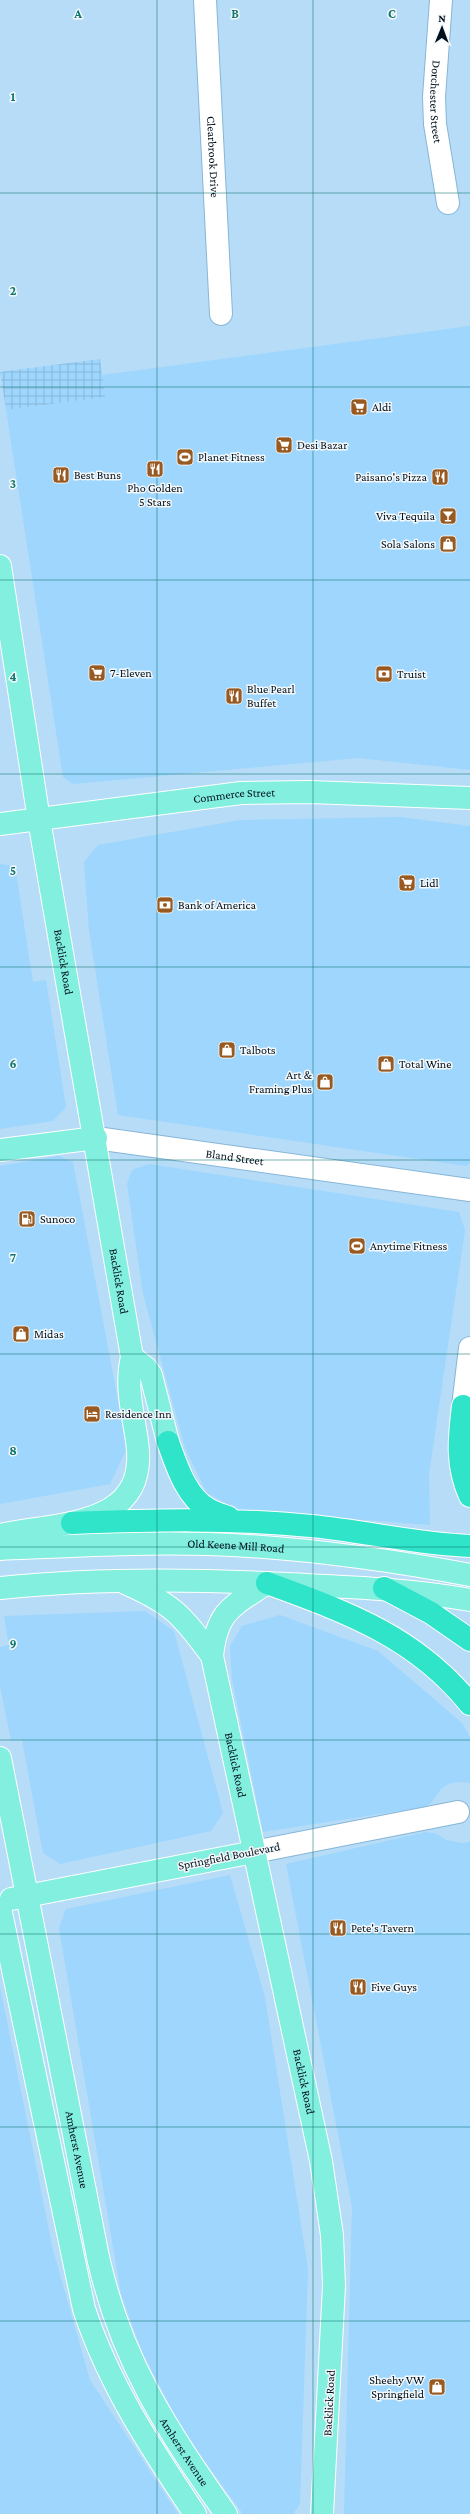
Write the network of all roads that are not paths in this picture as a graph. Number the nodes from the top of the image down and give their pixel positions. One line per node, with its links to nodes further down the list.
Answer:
1 (205, 0): 4 (street, Clearbrook Drive)
2 (441, 0): 3 (street, Dorchester Street)
3 (448, 203)
4 (221, 314)
5 (0, 566): 7 (main road, Backlick Road)
6 (470, 798): 7 (main road, Commerce Street)
7 (39, 820): 8 (main road, Commerce Street); 9 (main road, Backlick Road)
8 (0, 824)
9 (96, 1138): 10 (main road, Bland Street); 11 (street, Bland Street); 13 (main road, Backlick Road)
10 (0, 1150)
11 (470, 1190)
12 (470, 1348): 14 (street)
13 (132, 1357): 15 (main road); 18 (main road, Backlick Road)
14 (463, 1406): 16 (highway)
15 (168, 1442): 17 (highway)
16 (470, 1496)
17 (237, 1520): 18 (highway); 20 (highway)
18 (72, 1523): 19 (main road, Backlick Road)
19 (0, 1535)
20 (470, 1546)
21 (0, 1549): 22 (main road, Old Keene Mill Road)
22 (470, 1575)
23 (119, 1580): 24 (main road); 25 (main road); 29 (main road)
24 (267, 1583): 26 (main road); 29 (main road); 30 (highway)
25 (0, 1588)
26 (384, 1588): 27 (main road); 28 (highway)
27 (470, 1600)
28 (470, 1640)
29 (212, 1656): 33 (main road, Backlick Road)
30 (470, 1704)
31 (0, 1758): 34 (main road, Amherst Avenue)
32 (458, 1812): 33 (street, Springfield Boulevard)
33 (254, 1852): 34 (main road, Springfield Boulevard); 37 (main road, Backlick Road)
34 (27, 1897): 35 (main road, Springfield Boulevard); 39 (main road, Amherst Avenue)
35 (0, 1901)
36 (0, 1908): 38 (main road, Amherst Avenue)
37 (321, 2512)
38 (195, 2514)
39 (226, 2514)

